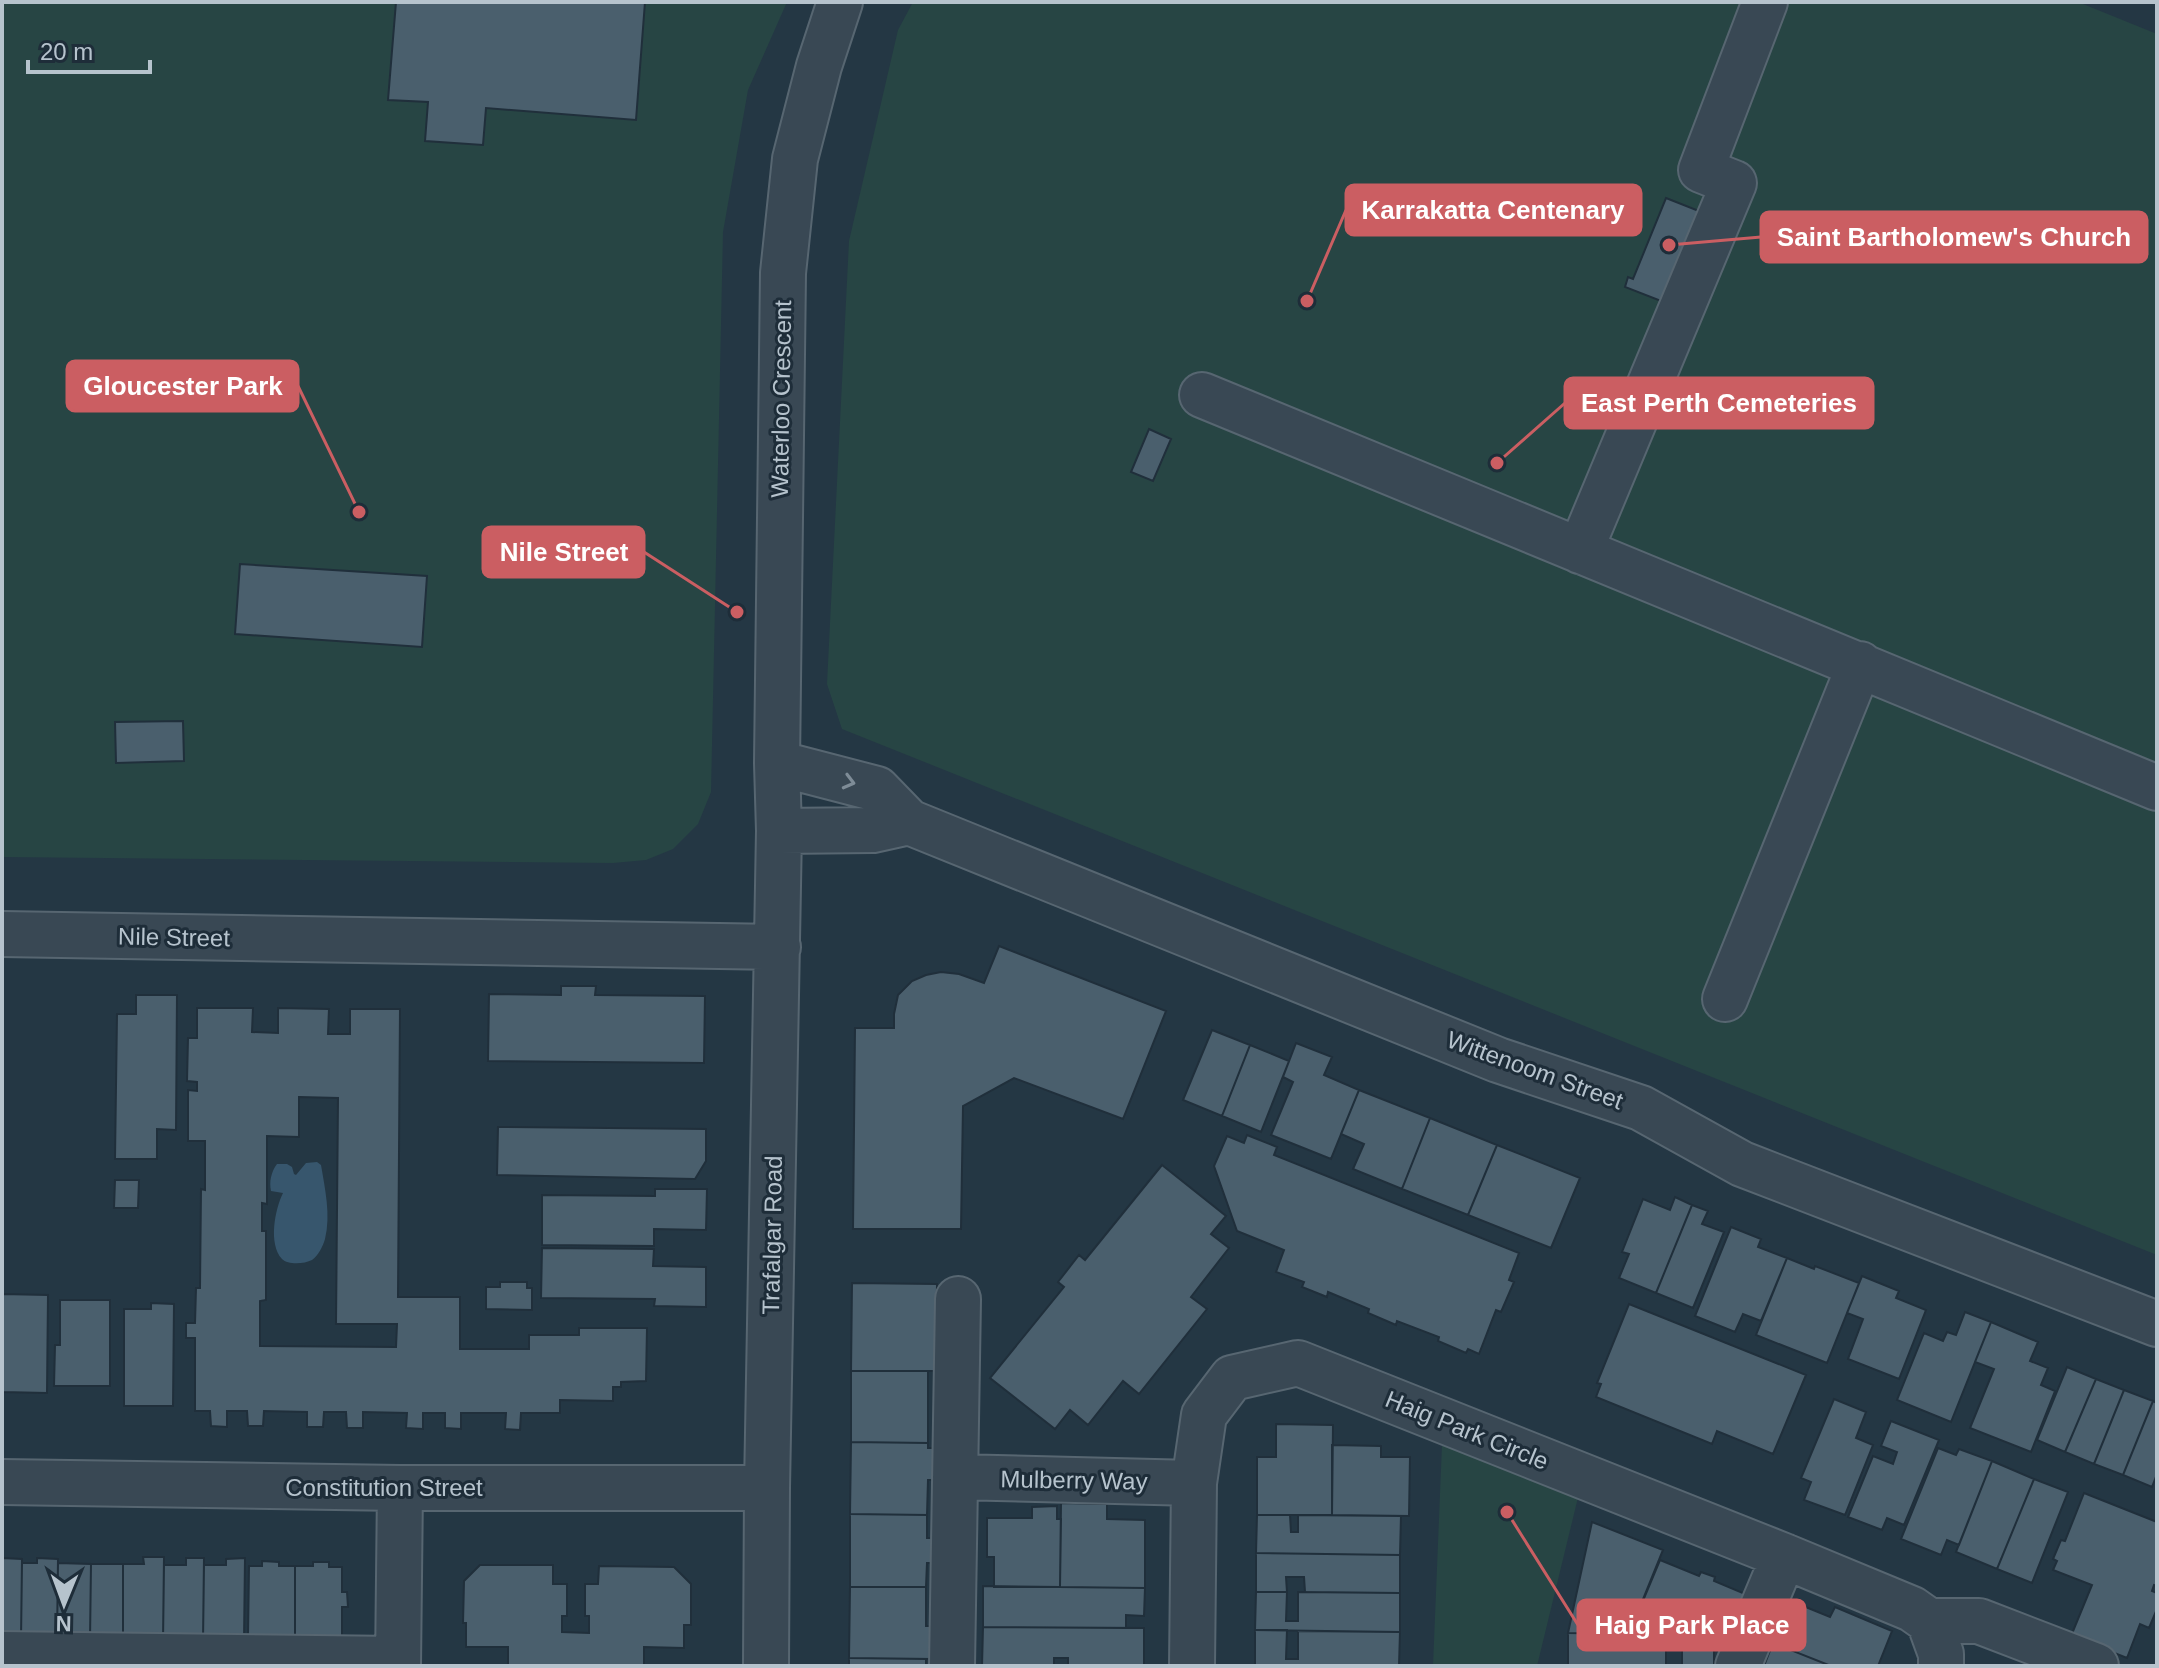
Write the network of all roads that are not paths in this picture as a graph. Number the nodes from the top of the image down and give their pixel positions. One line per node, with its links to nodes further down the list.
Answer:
1 (840, 2): 7 (street, Waterloo Crescent)
2 (1765, 2): 4 (street)
3 (1202, 395): 4 (street)
4 (1580, 551): 5 (street)
5 (1860, 664): 6 (street); 11 (street)
6 (2157, 788)
7 (778, 799): 8 (street); 8 (street, Wittenoom Street, one-way to 8); 10 (street, Trafalgar Road)
8 (909, 822): 13 (street, Wittenoom Street)
9 (2, 934): 10 (street, Nile Street)
10 (778, 947): 18 (street, Trafalgar Road)
11 (1725, 999)
12 (958, 1299): 14 (street)
13 (2157, 1324)
14 (955, 1477): 16 (street, Mulberry Way); 24 (street)
15 (2, 1482): 17 (street, Constitution Street)
16 (1194, 1483): 19 (street, Haig Park Circle); 25 (street, Haig Park Circle)
17 (400, 1488): 18 (street, Constitution Street); 22 (street)
18 (767, 1488): 23 (street, Trafalgar Road)
19 (1784, 1556): 20 (street, Haig Park Circle); 26 (street)
20 (1929, 1621): 27 (street); 28 (street)
21 (2, 1654): 22 (street)
22 (398, 1662)
23 (766, 1666)
24 (952, 1666)
25 (1192, 1666)
26 (1738, 1666)
27 (1941, 1666)
28 (2096, 1666)

